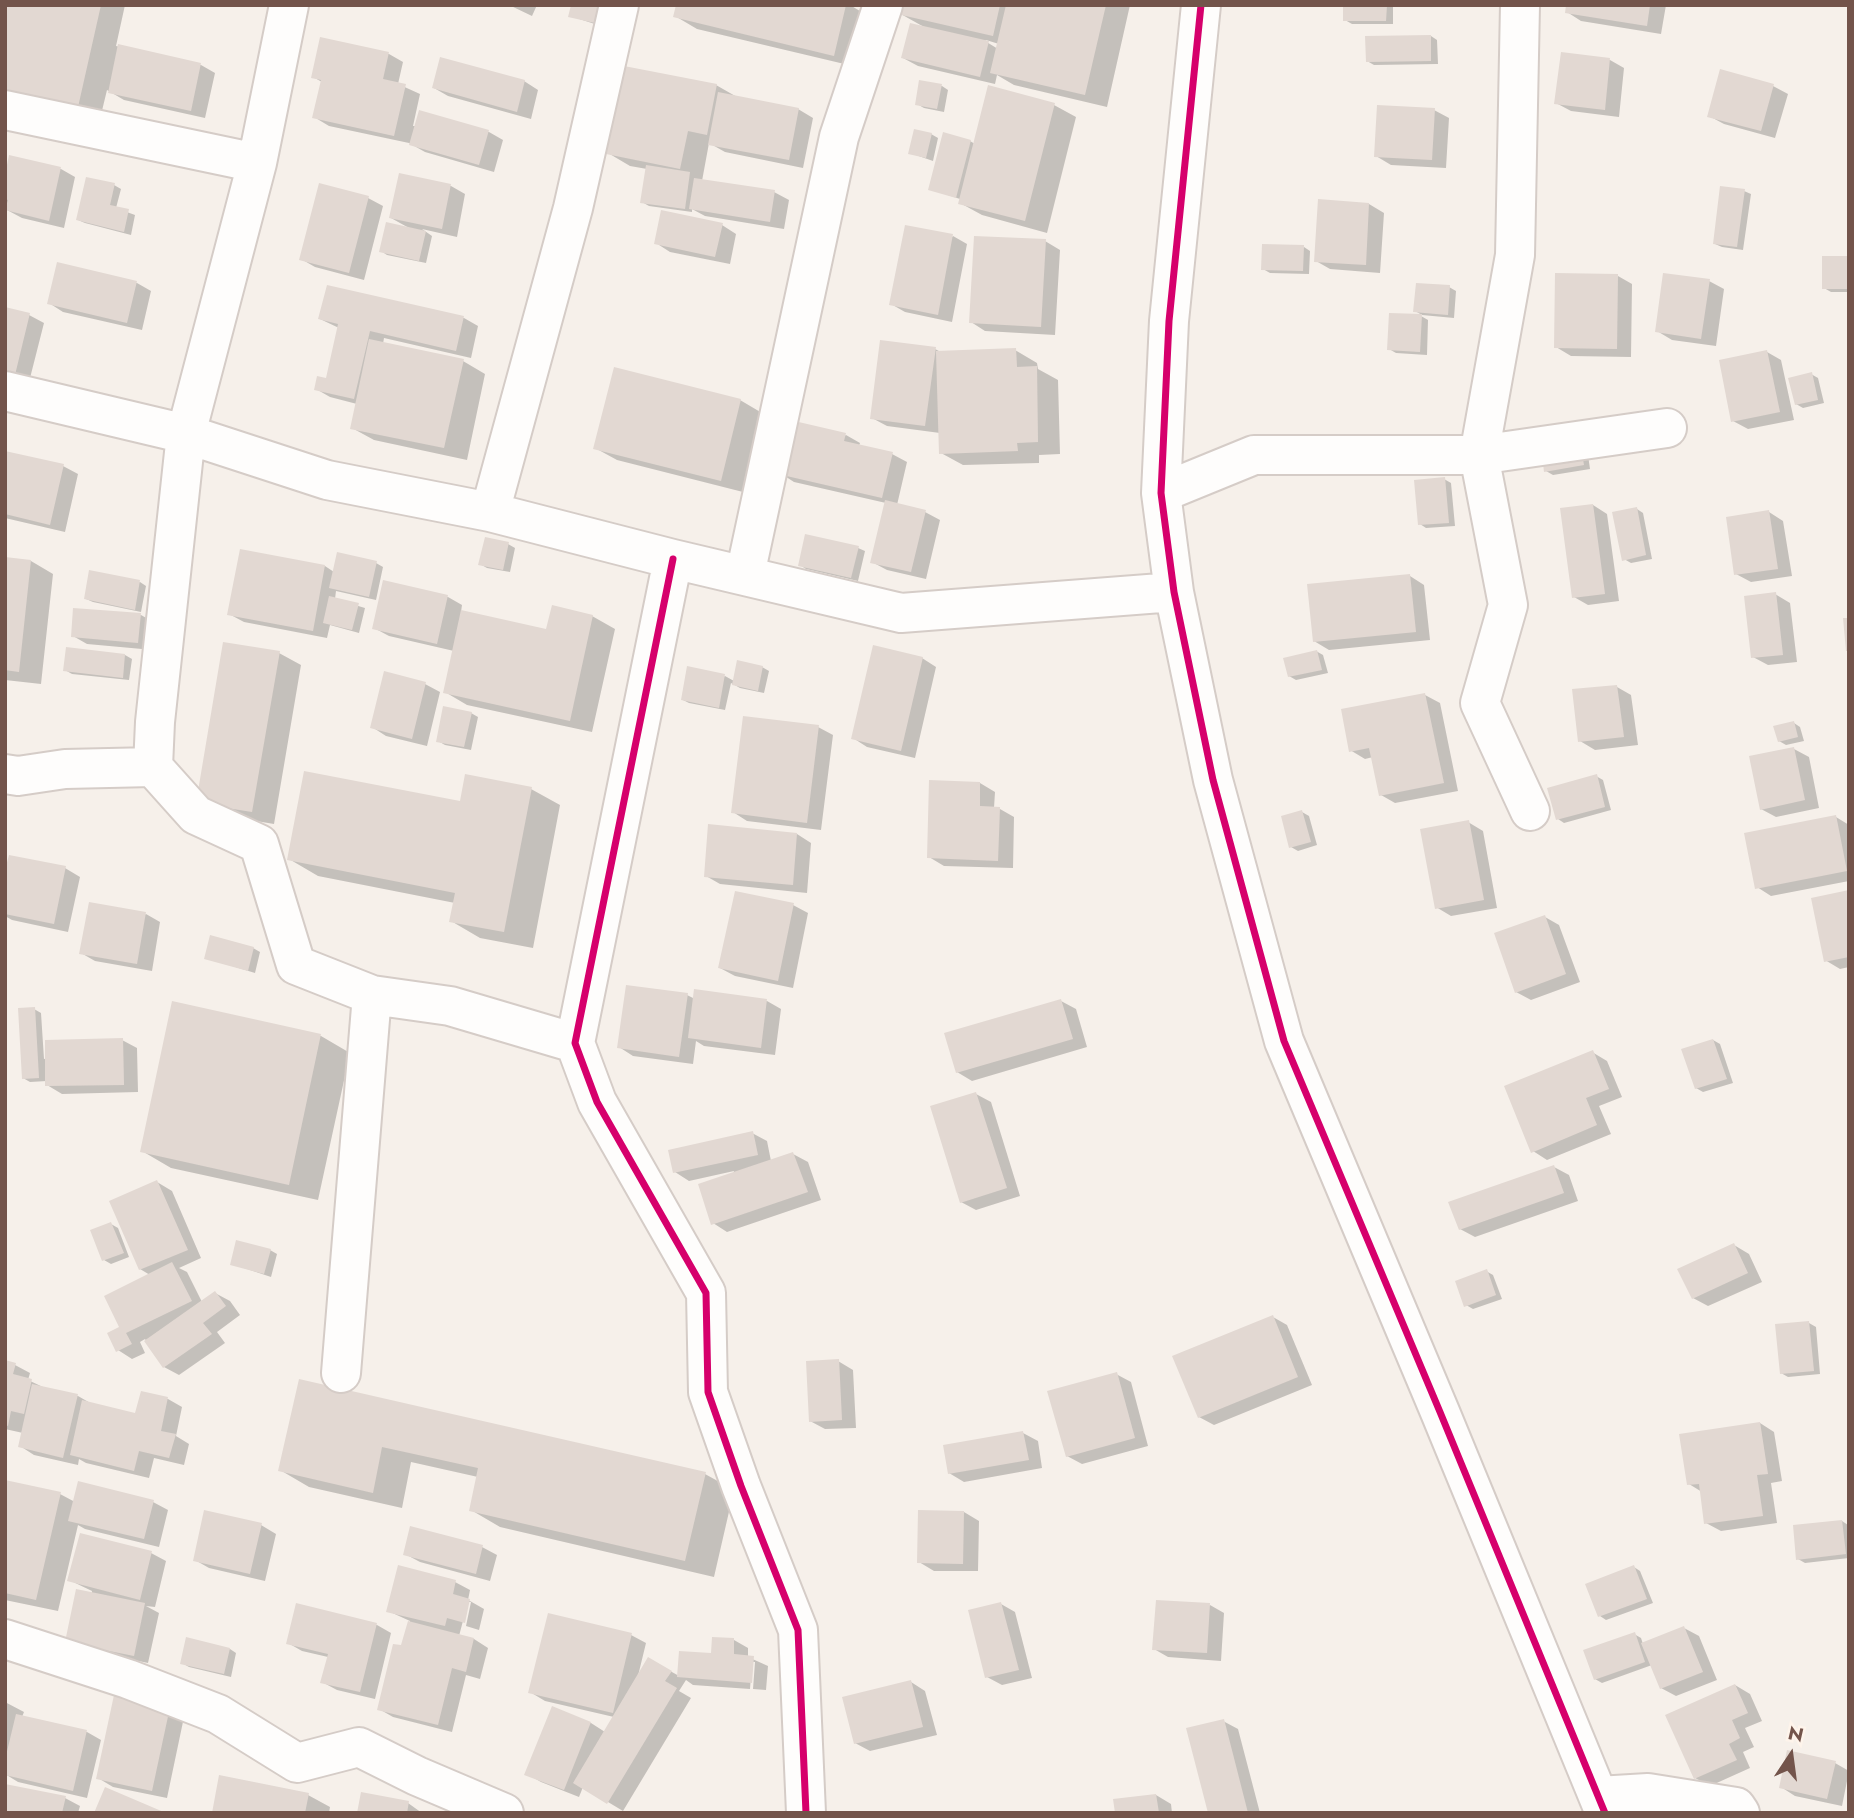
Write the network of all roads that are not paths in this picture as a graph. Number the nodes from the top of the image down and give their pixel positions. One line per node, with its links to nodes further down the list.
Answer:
1 (289, 5): 7 (street)
2 (619, 5): 13 (street)
3 (883, 5): 15 (street)
4 (1201, 5): 12 (street)
5 (1520, 5): 11 (street)
6 (5, 110): 7 (street)
7 (257, 163): 10 (street)
8 (5, 391): 10 (street)
9 (1667, 428): 11 (street)
10 (186, 434): 13 (street); 17 (street)
11 (1479, 455): 12 (street); 19 (street)
12 (1161, 493): 16 (street)
13 (490, 512): 14 (street)
14 (673, 559): 15 (street); 21 (street)
15 (745, 575): 16 (street)
16 (1174, 592): 24 (street)
17 (153, 767): 18 (street); 20 (street)
18 (5, 774)
19 (1531, 811)
20 (372, 995): 21 (street); 22 (street)
21 (575, 1043): 26 (street)
22 (341, 1373)
23 (5, 1639): 25 (street)
24 (1602, 1804): 27 (street)
25 (504, 1813)
26 (806, 1813)
27 (1740, 1813)

